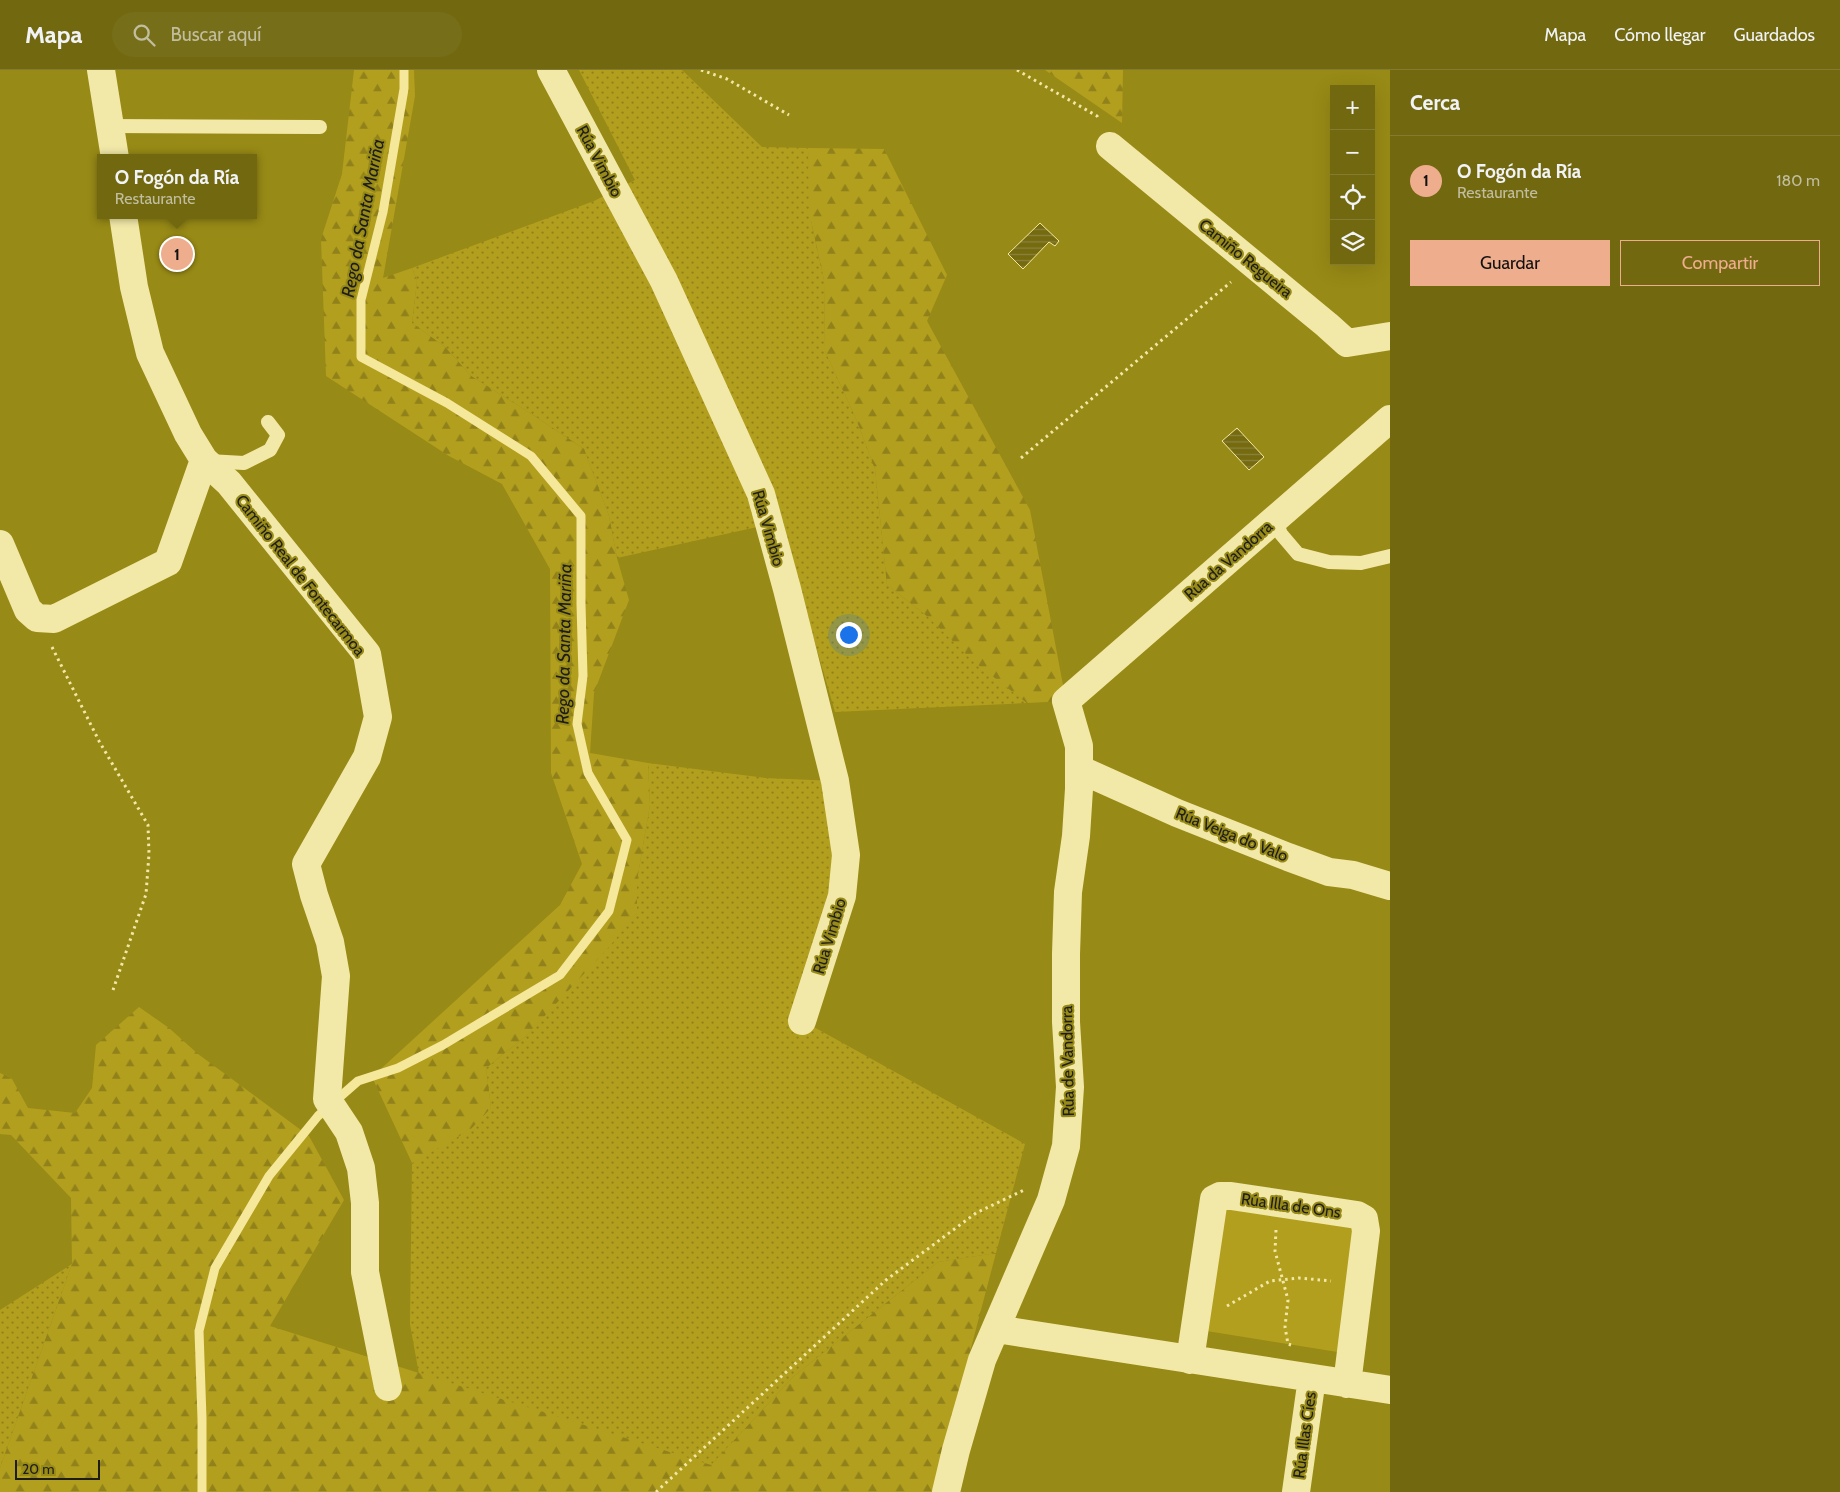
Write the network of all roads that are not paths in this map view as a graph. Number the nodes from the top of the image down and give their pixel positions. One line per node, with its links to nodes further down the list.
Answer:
1 (101, 70): 3 (street)
2 (551, 70): 18 (street, Rúa Vimbio)
3 (109, 126): 4 (lane); 6 (street)
4 (320, 127)
5 (1110, 146): 8 (street, Camiño Regueira)
6 (114, 154)
7 (125, 219): 11 (street, Camiño Real de Fontecarmoa)
8 (1390, 336)
9 (1390, 419): 12 (street, Rúa da Vandorra)
10 (268, 422): 11 (lane)
11 (204, 460): 13 (street); 23 (street, Camiño Real de Fontecarmoa)
12 (1275, 519): 14 (lane); 15 (street, Rúa da Vandorra)
13 (0, 544)
14 (1390, 556)
15 (1066, 702): 16 (street, Rúa de Vandorra)
16 (1079, 769): 17 (street, Rúa Veiga do Valo); 19 (street, Rúa de Vandorra)
17 (1390, 886)
18 (802, 1021)
19 (996, 1328): 20 (street); 25 (street, Rúa de Vandorra)
20 (1190, 1360): 21 (street); 22 (street, Rúa Illa de Ons)
21 (1312, 1378): 22 (street); 26 (street, Rúa Illas Cíes)
22 (1347, 1384): 24 (street)
23 (388, 1387)
24 (1390, 1390)
25 (946, 1492)
26 (1296, 1492)

